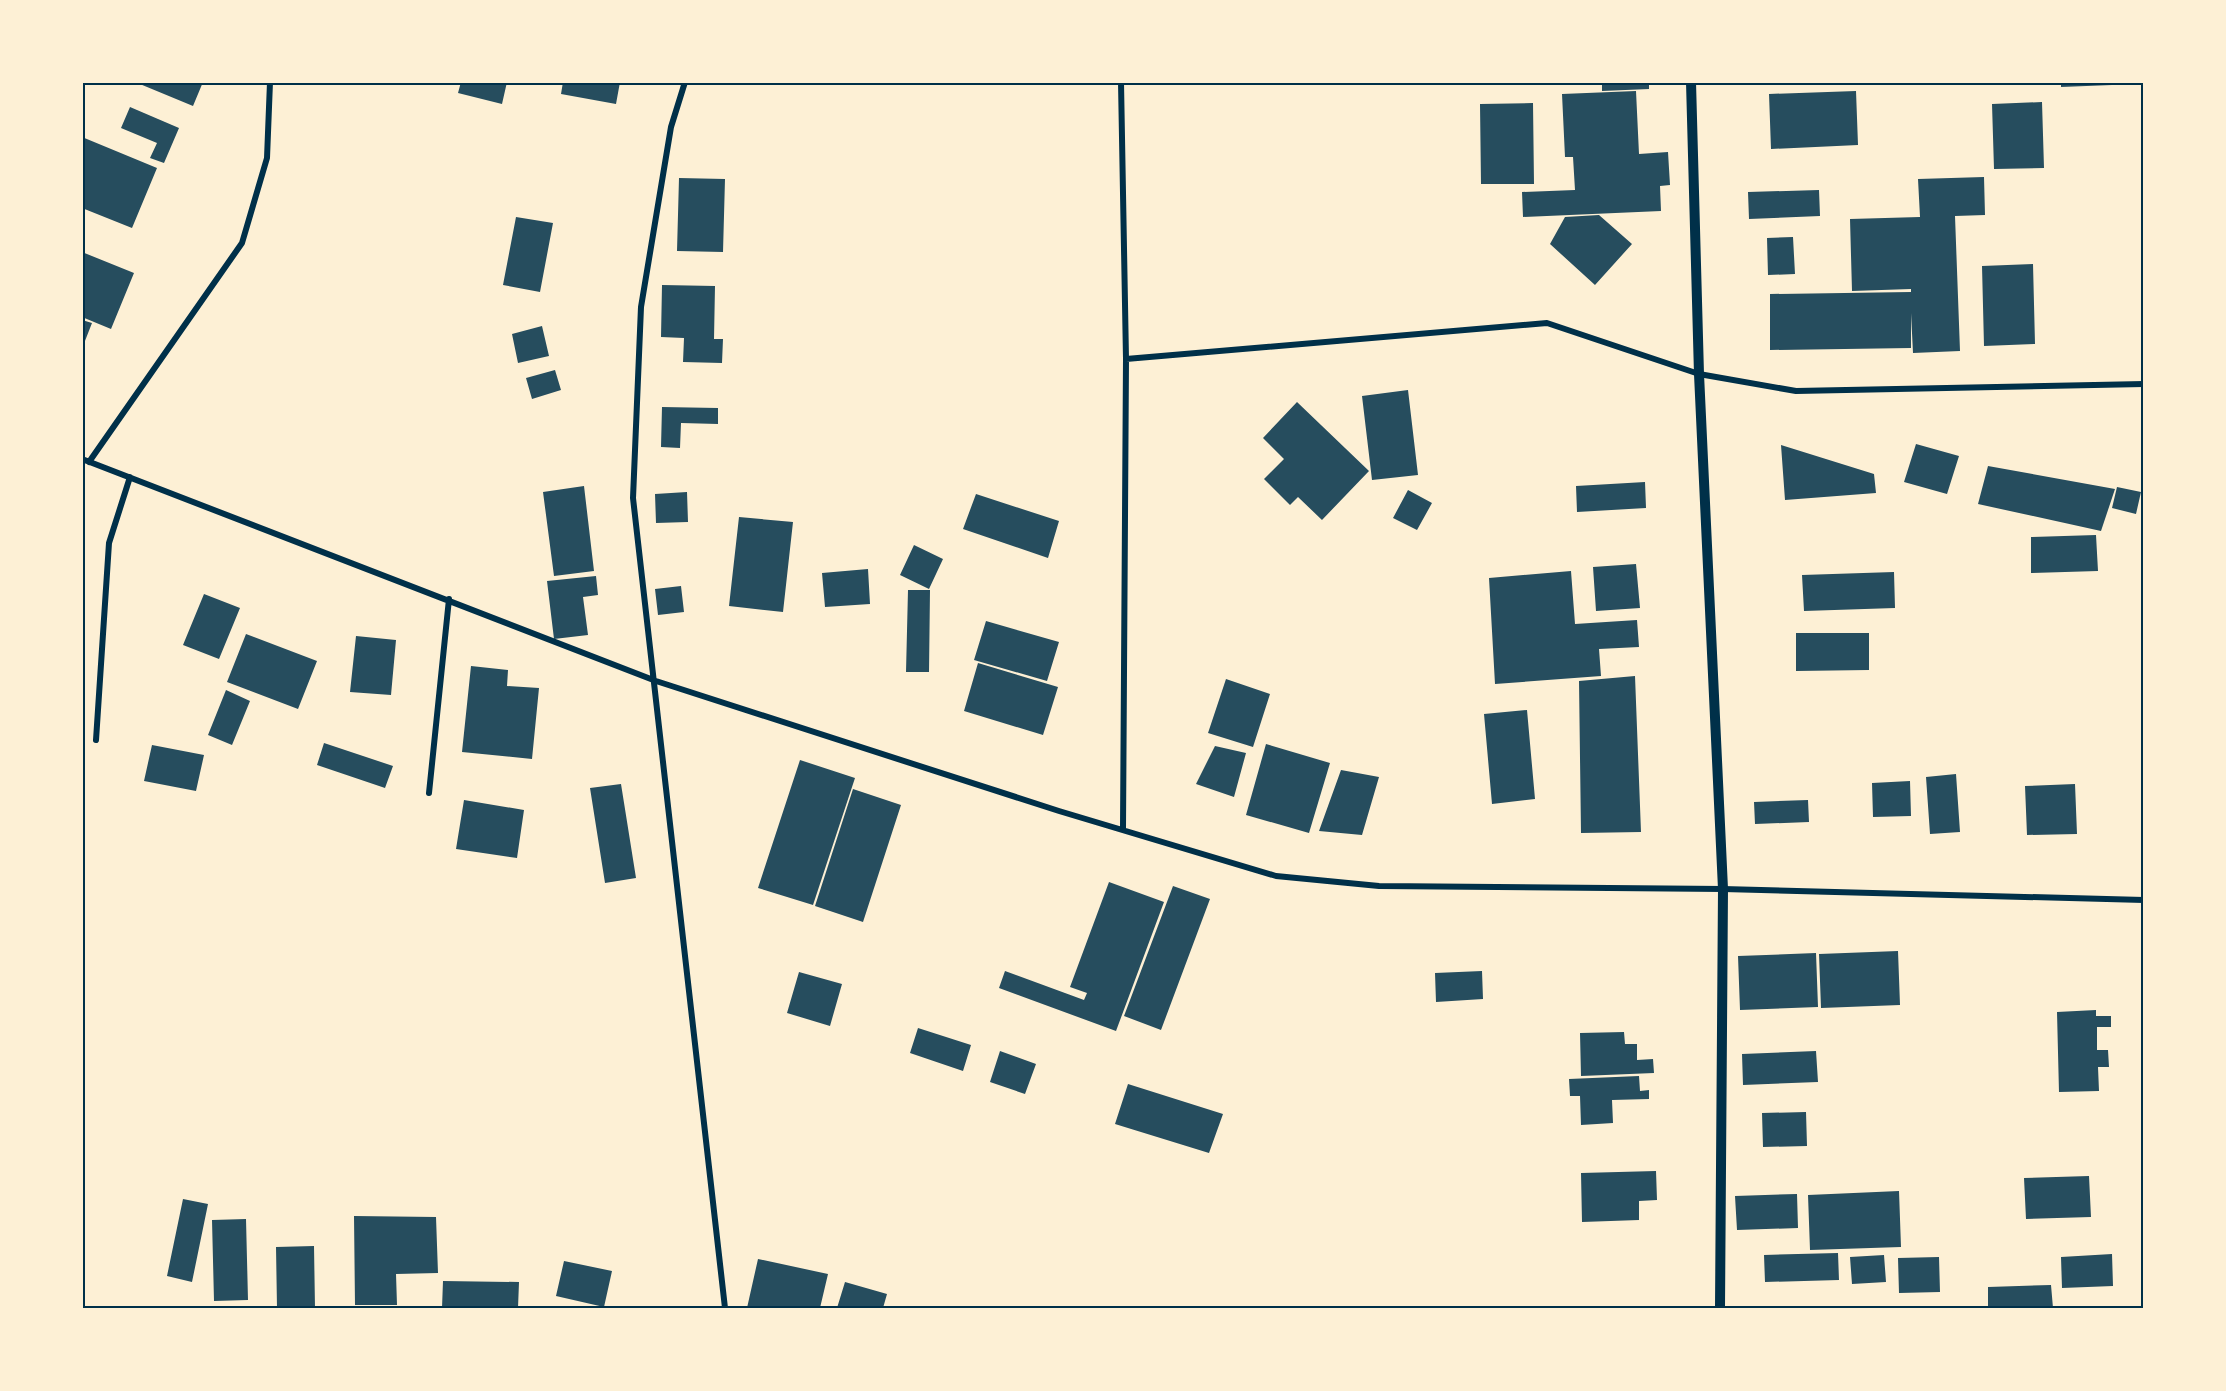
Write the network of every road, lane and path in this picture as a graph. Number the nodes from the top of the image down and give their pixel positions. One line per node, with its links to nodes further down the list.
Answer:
1 (270, 82): 8 (street)
2 (685, 82): 11 (street)
3 (1121, 82): 5 (street)
4 (1691, 82): 6 (street)
5 (1126, 359): 6 (street); 14 (street)
6 (1700, 374): 7 (street); 15 (street)
7 (2144, 384)
8 (86, 460): 9 (street)
9 (130, 477): 10 (street); 12 (street)
10 (449, 599): 11 (street); 13 (street)
11 (656, 681): 14 (street); 17 (street)
12 (96, 740)
13 (429, 793)
14 (1123, 830): 15 (street)
15 (1724, 889): 16 (street); 18 (street)
16 (2144, 900)
17 (725, 1308)
18 (1720, 1308)

